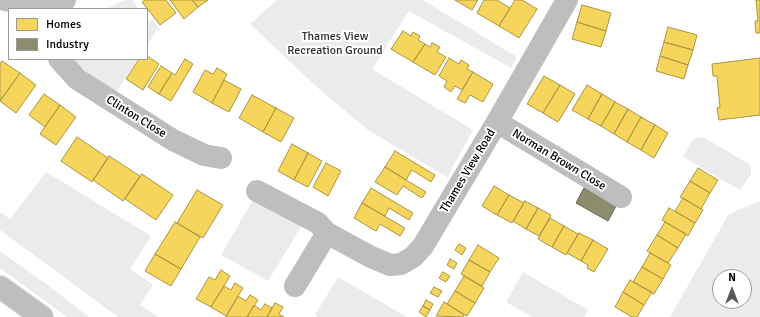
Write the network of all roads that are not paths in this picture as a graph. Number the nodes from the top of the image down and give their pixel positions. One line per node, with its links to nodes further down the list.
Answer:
1 (5, 0): 4 (main road)
2 (65, 0): 4 (main road)
3 (568, 0): 6 (main road, Thames View Road)
4 (42, 6)
5 (60, 60): 7 (main road, Clinton Close)
6 (497, 122): 9 (main road, Norman Brown Close); 10 (main road, Thames View Road)
7 (222, 158)
8 (257, 191): 10 (main road, Thames View Road)
9 (621, 197)
10 (327, 233): 11 (main road)
11 (295, 286)
12 (0, 287): 13 (main road)
13 (42, 317)

